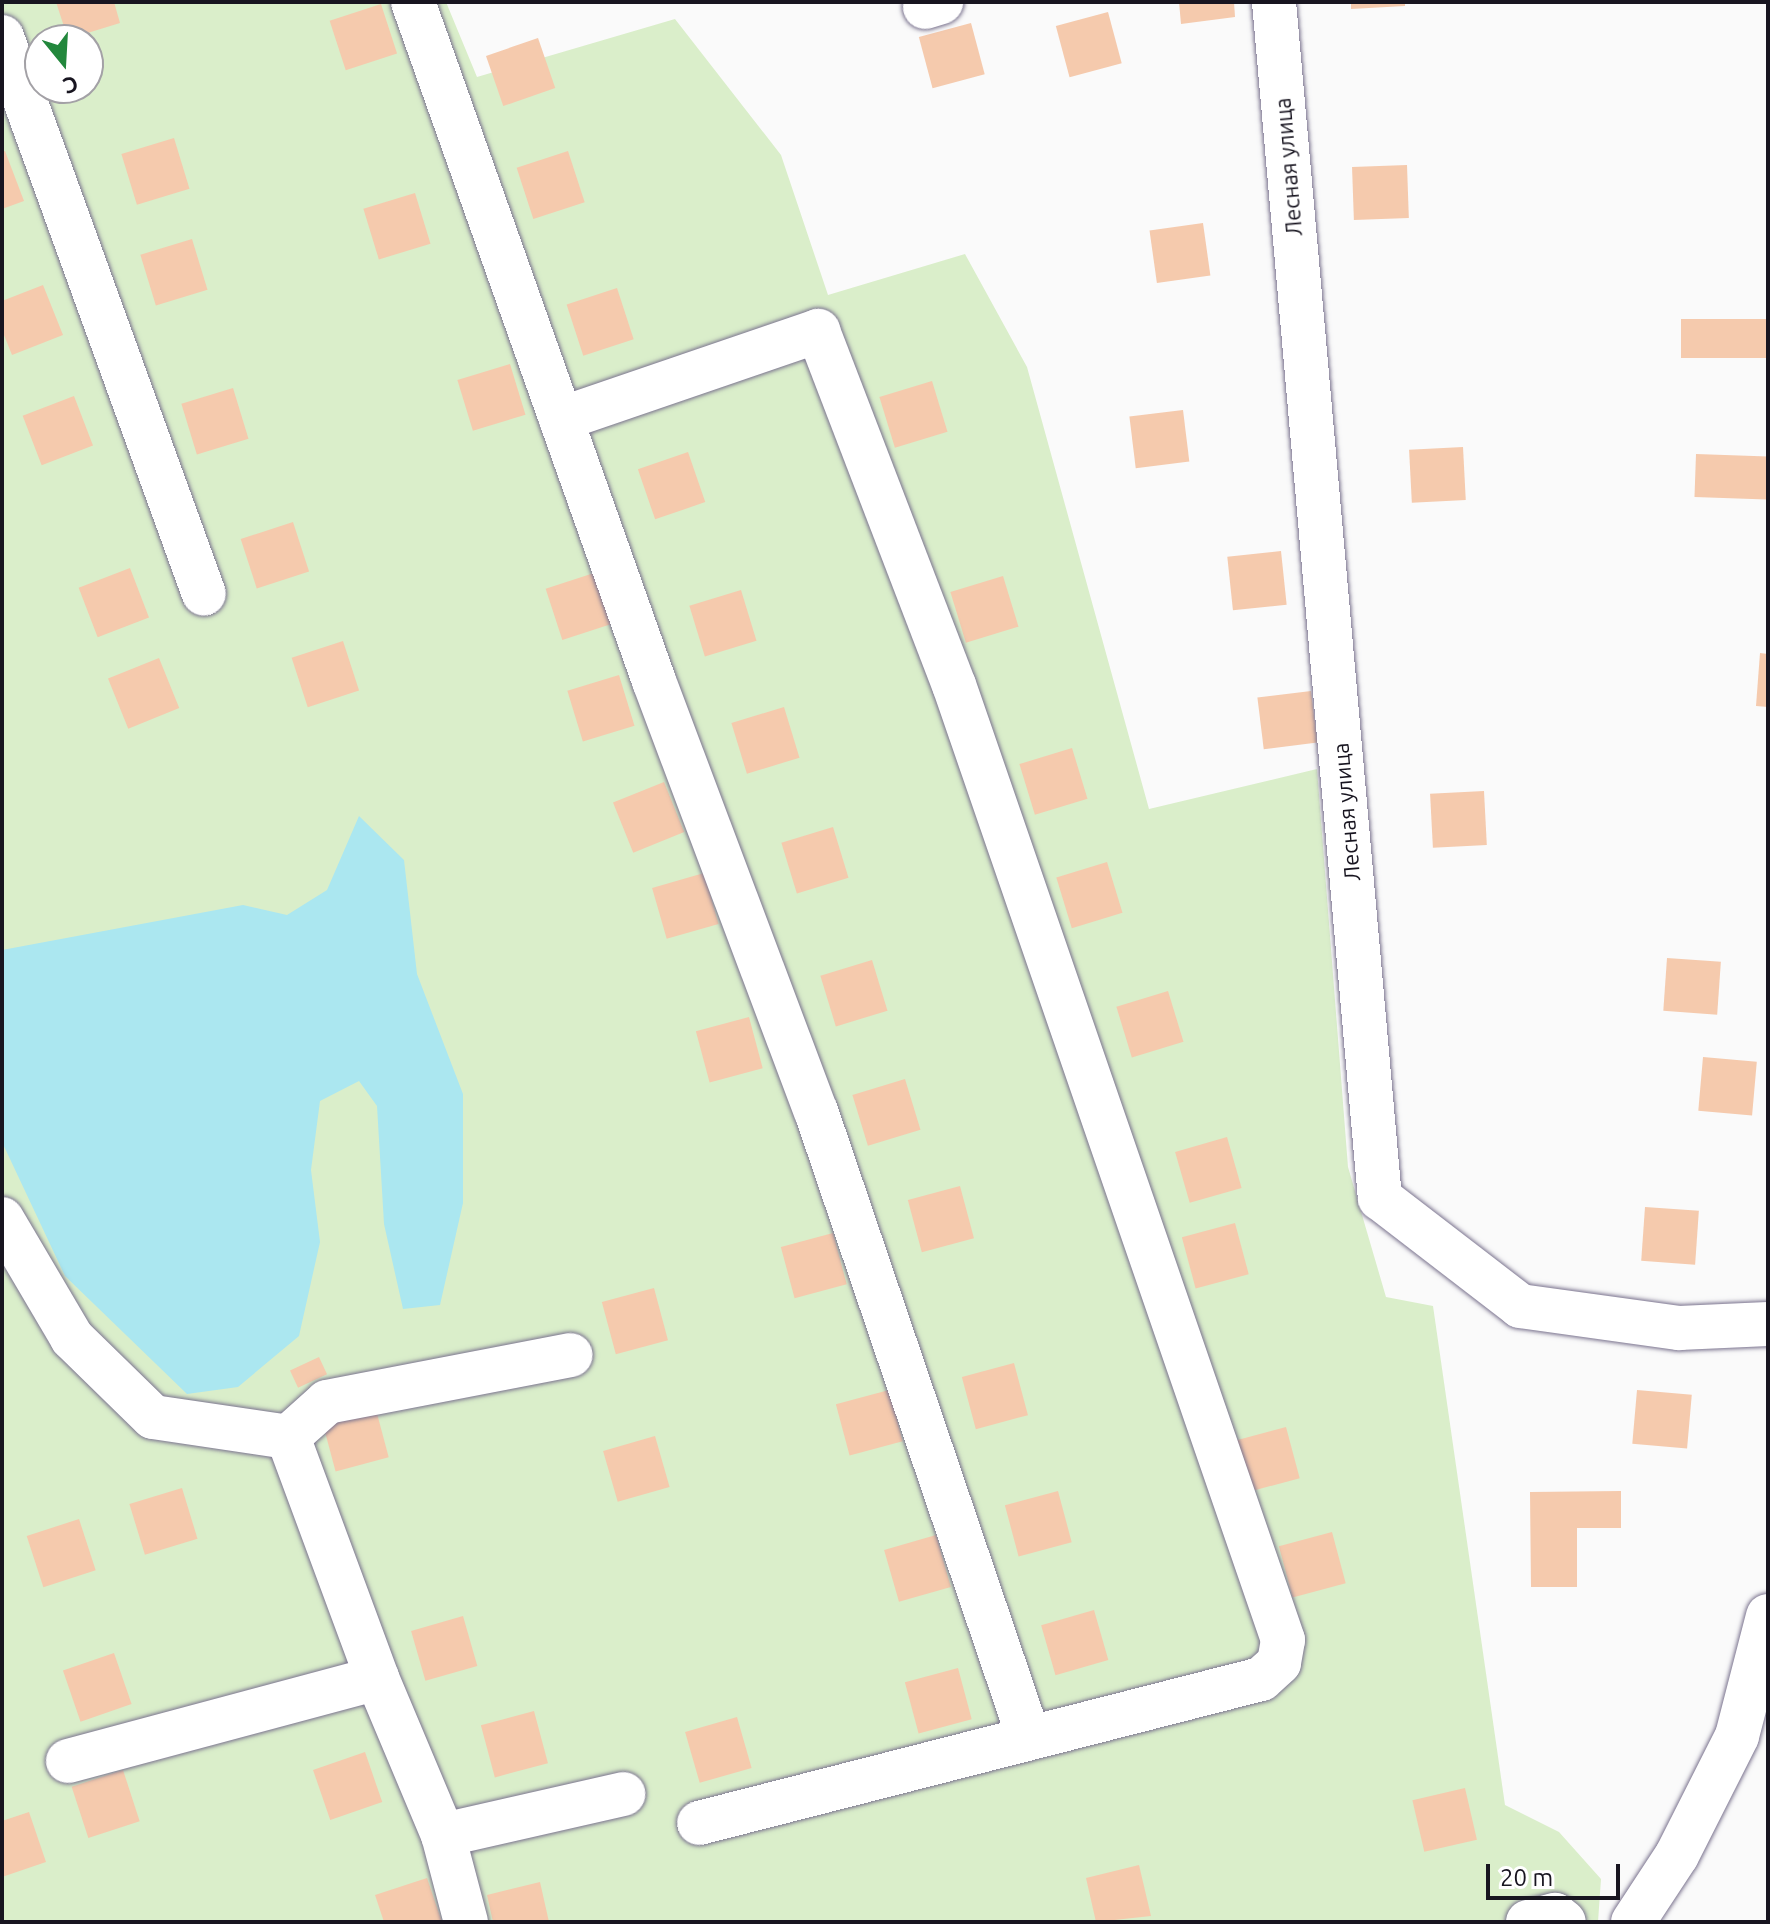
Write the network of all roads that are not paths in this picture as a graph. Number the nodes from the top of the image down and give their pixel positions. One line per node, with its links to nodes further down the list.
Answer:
1 (413, 2): 4 (street)
2 (1274, 2): 7 (street, Лесная улица)
3 (2, 37): 5 (street)
4 (561, 419): 12 (street); 12 (street)
5 (204, 594)
6 (2, 1219): 9 (street)
7 (1768, 1324)
8 (571, 1355): 9 (street)
9 (288, 1437): 11 (street)
10 (1768, 1616): 20 (street)
11 (377, 1678): 13 (street); 16 (street)
12 (1029, 1738): 15 (street)
13 (68, 1761)
14 (623, 1794): 16 (street)
15 (699, 1823)
16 (443, 1835): 17 (street)
17 (466, 1922)
18 (1528, 1922): 19 (street)
19 (1564, 1922)
20 (1633, 1922)

